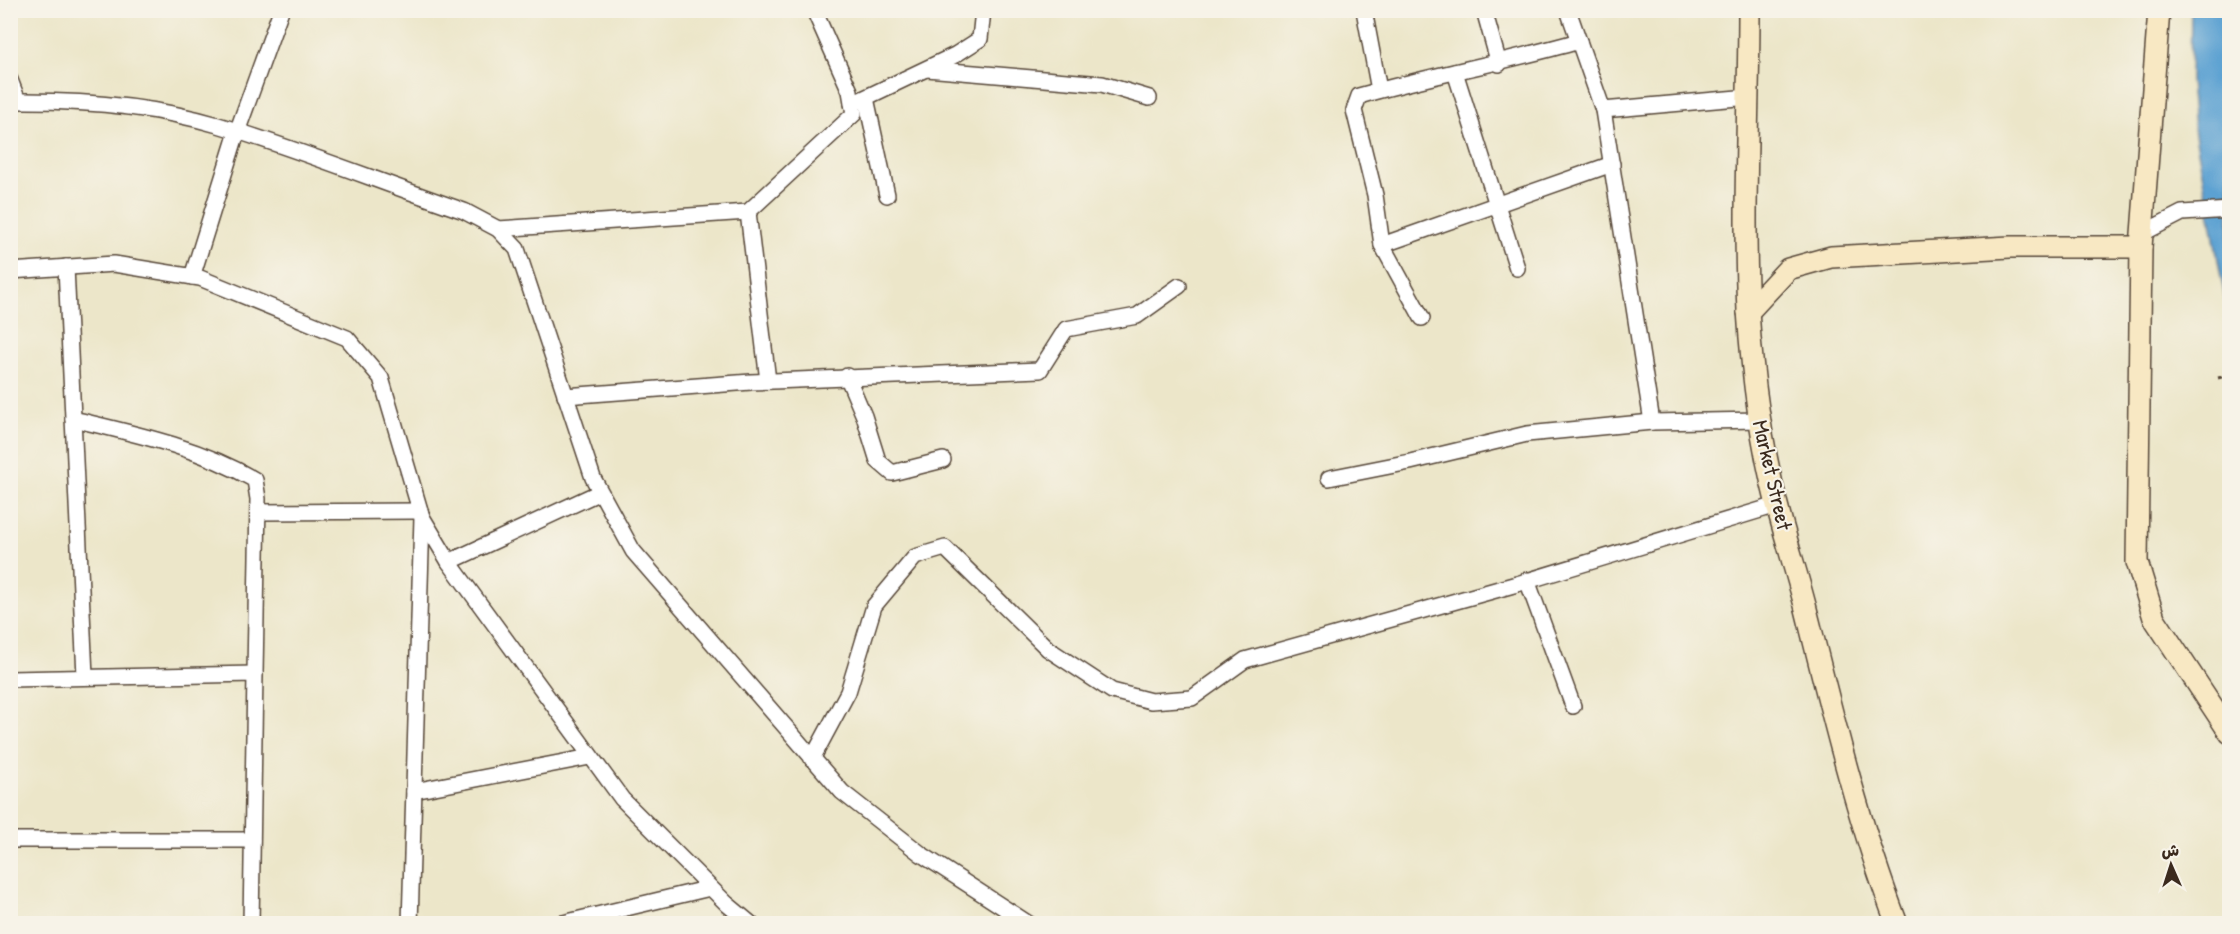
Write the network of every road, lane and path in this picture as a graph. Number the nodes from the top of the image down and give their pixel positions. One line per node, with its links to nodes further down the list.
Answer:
1 (281, 10): 20 (street)
2 (814, 10): 18 (street)
3 (982, 10): 11 (street)
4 (1364, 10): 14 (street)
5 (1484, 10): 10 (street)
6 (1568, 10): 9 (street)
7 (1749, 10): 15 (street, Market Street)
8 (2158, 10): 27 (street)
9 (1579, 41): 10 (street); 19 (street)
10 (1499, 64): 12 (street)
11 (927, 69): 16 (street); 18 (street)
12 (1455, 72): 14 (street); 23 (street)
13 (10, 80): 17 (street)
14 (1379, 90): 28 (street)
15 (1749, 97): 19 (street); 34 (street, Market Street)
16 (1149, 98)
17 (14, 101): 20 (street)
18 (859, 101): 22 (street); 25 (street)
19 (1603, 110): 21 (street)
20 (237, 132): 26 (street); 32 (street)
21 (1612, 164): 23 (street); 43 (street)
22 (887, 195)
23 (1497, 204): 28 (street); 30 (street)
24 (2229, 210): 27 (street)
25 (748, 212): 26 (street); 39 (street)
26 (498, 229): 40 (street)
27 (2142, 240): 34 (street); 56 (street)
28 (1382, 244): 35 (street)
29 (66, 267): 31 (street); 32 (street); 41 (street)
30 (1517, 268)
31 (10, 271)
32 (192, 277): 49 (street)
33 (1179, 286): 37 (street)
34 (1748, 312): 42 (street, Market Street)
35 (1422, 318)
36 (2229, 375): 38 (path)
37 (847, 376): 39 (street); 44 (street)
38 (2218, 378)
39 (768, 381): 40 (street)
40 (565, 396): 46 (street)
41 (73, 419): 48 (street); 53 (street)
42 (1760, 420): 43 (street); 47 (street, Market Street)
43 (1652, 422): 45 (street)
44 (943, 460)
45 (1329, 478)
46 (598, 493): 50 (street); 58 (street)
47 (1777, 505): 51 (street); 70 (street, Market Street)
48 (258, 512): 49 (street); 52 (street)
49 (421, 514): 50 (street); 59 (street)
50 (449, 562): 57 (street)
51 (1527, 580): 55 (street); 58 (street)
52 (255, 674): 53 (street); 61 (street)
53 (85, 676): 54 (street)
54 (10, 679)
55 (1573, 706)
56 (2229, 733)
57 (590, 757): 59 (street); 62 (street)
58 (813, 759): 69 (street)
59 (414, 791): 66 (street)
60 (10, 840): 61 (street)
61 (252, 840): 65 (street)
62 (710, 888): 63 (street); 64 (street)
63 (727, 904): 67 (street); 68 (street)
64 (562, 923)
65 (251, 924)
66 (410, 924)
67 (731, 924)
68 (751, 924)
69 (1029, 924)
70 (1897, 924)

